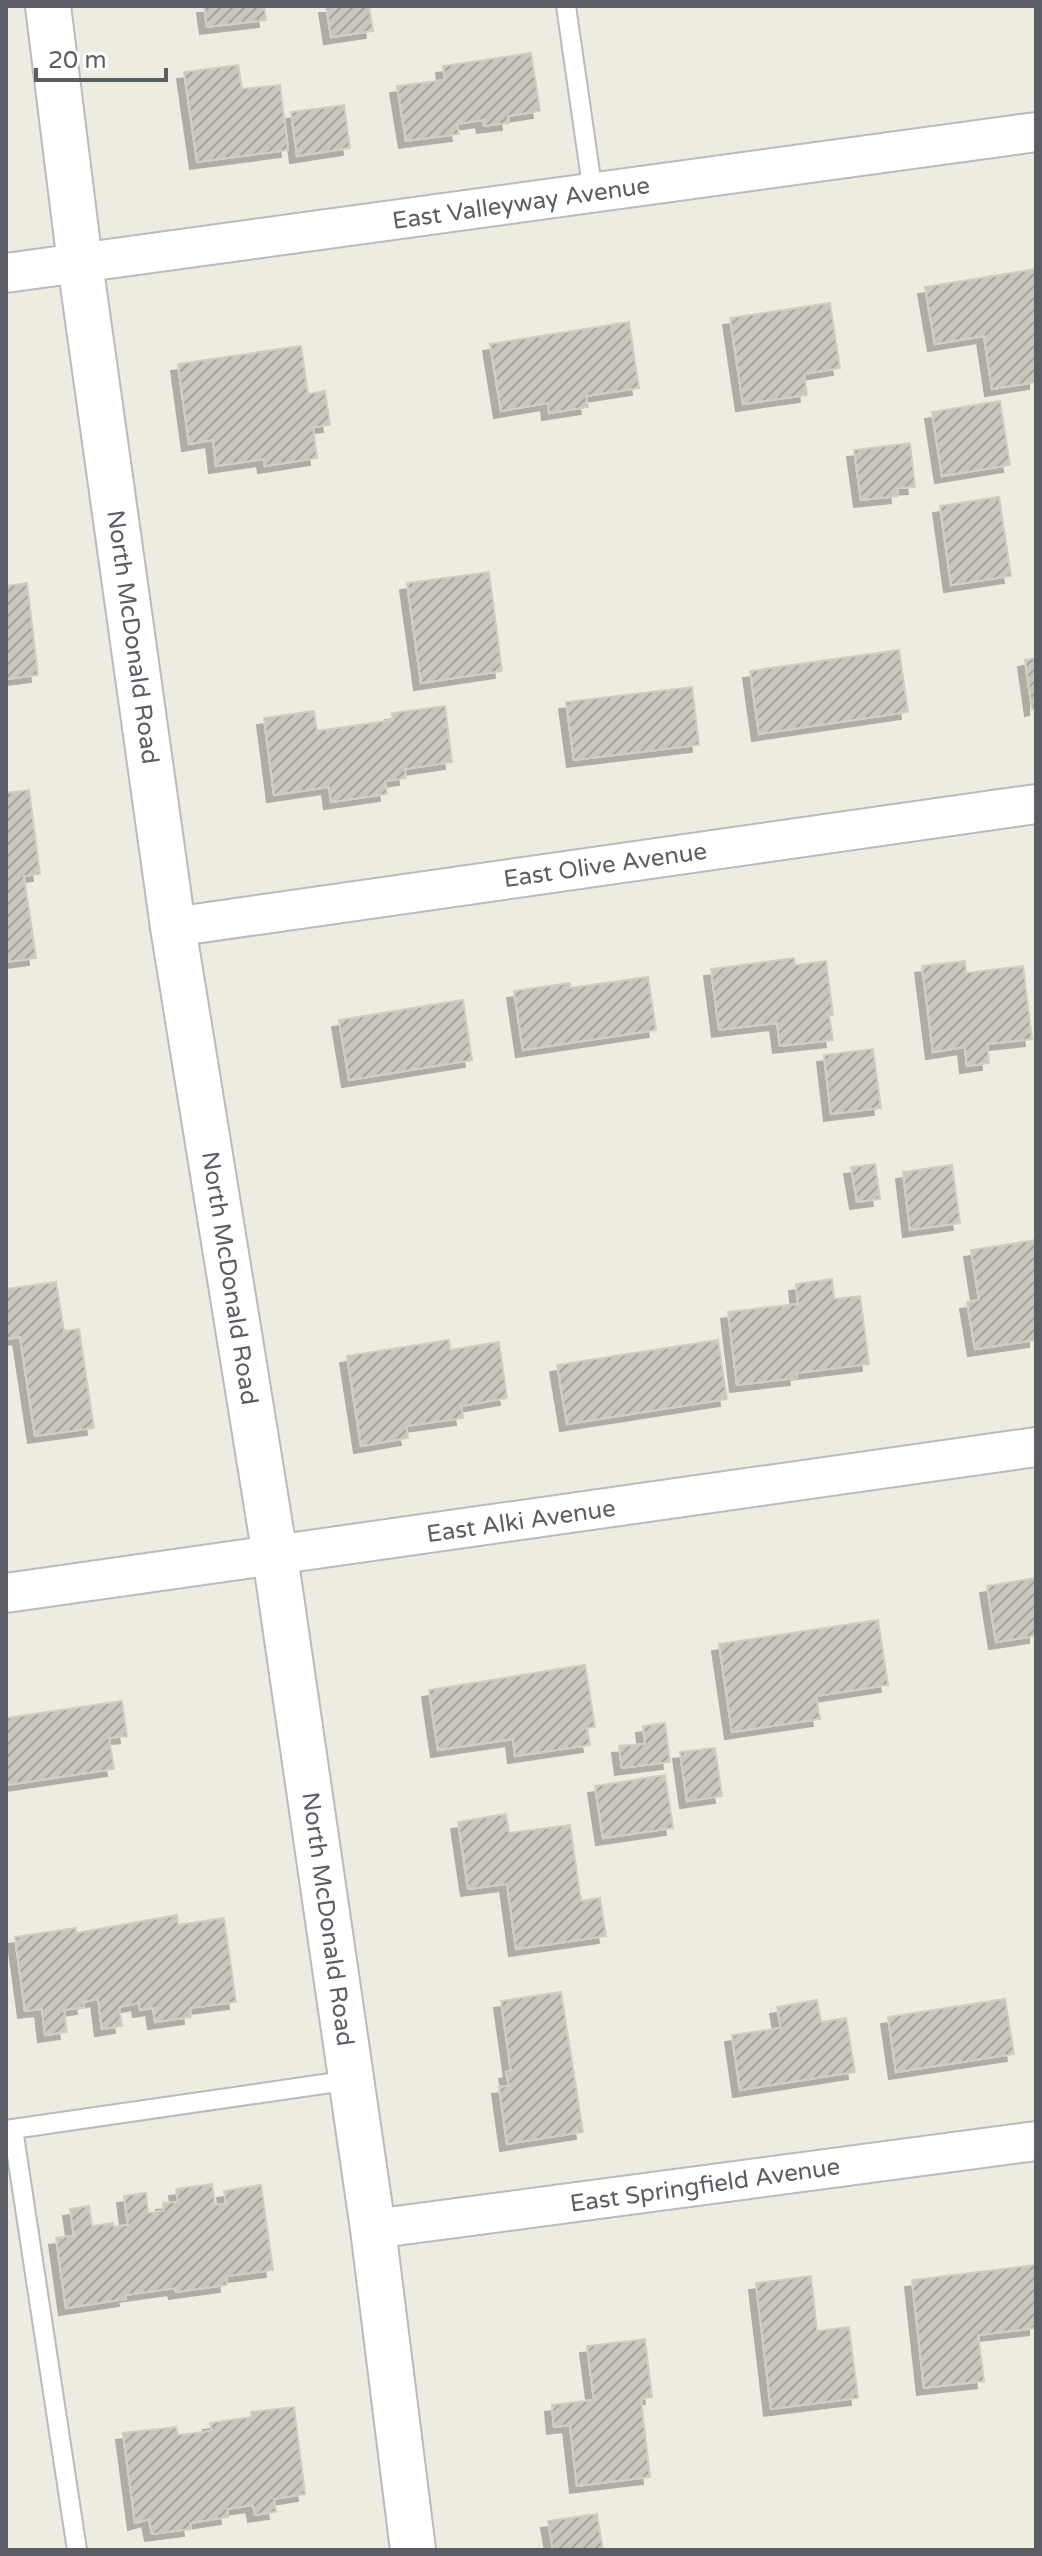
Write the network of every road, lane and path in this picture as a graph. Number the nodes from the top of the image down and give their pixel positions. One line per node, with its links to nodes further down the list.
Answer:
1 (48, 6): 5 (street, North McDonald Road)
2 (566, 6): 4 (lane)
3 (1036, 132): 4 (street, East Valleyway Avenue)
4 (593, 193): 5 (street, East Valleyway Avenue)
5 (80, 263): 6 (street, East Valleyway Avenue); 8 (street, North McDonald Road)
6 (6, 273)
7 (1036, 804): 8 (street, East Olive Avenue)
8 (173, 927): 10 (street, North McDonald Road)
9 (1036, 1447): 10 (street, East Alki Avenue)
10 (275, 1556): 11 (street, East Alki Avenue); 12 (street, North McDonald Road)
11 (6, 1593)
12 (351, 2080): 13 (lane); 15 (street, North McDonald Road)
13 (10, 2130): 16 (lane)
14 (1036, 2141): 15 (street, East Springfield Avenue)
15 (373, 2229): 17 (street, North McDonald Road)
16 (77, 2550)
17 (413, 2550)

